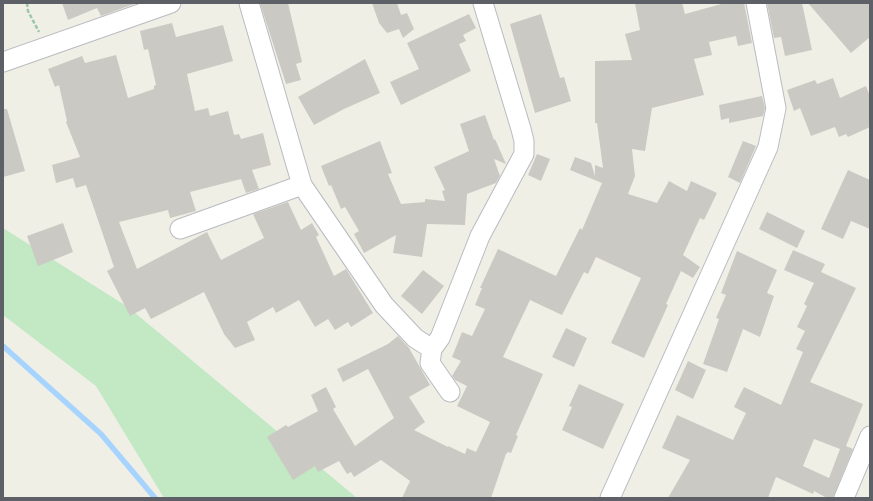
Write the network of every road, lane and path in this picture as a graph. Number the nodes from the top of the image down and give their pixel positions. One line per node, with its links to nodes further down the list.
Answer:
1 (27, 3): 6 (path)
2 (171, 3): 6 (street)
3 (249, 3): 8 (street)
4 (483, 3): 10 (street)
5 (756, 3): 13 (street)
6 (47, 48): 7 (street)
7 (3, 62)
8 (302, 185): 9 (street); 10 (street)
9 (180, 229)
10 (432, 349): 11 (street)
11 (450, 392)
12 (870, 436): 14 (street)
13 (610, 498)
14 (844, 498)

